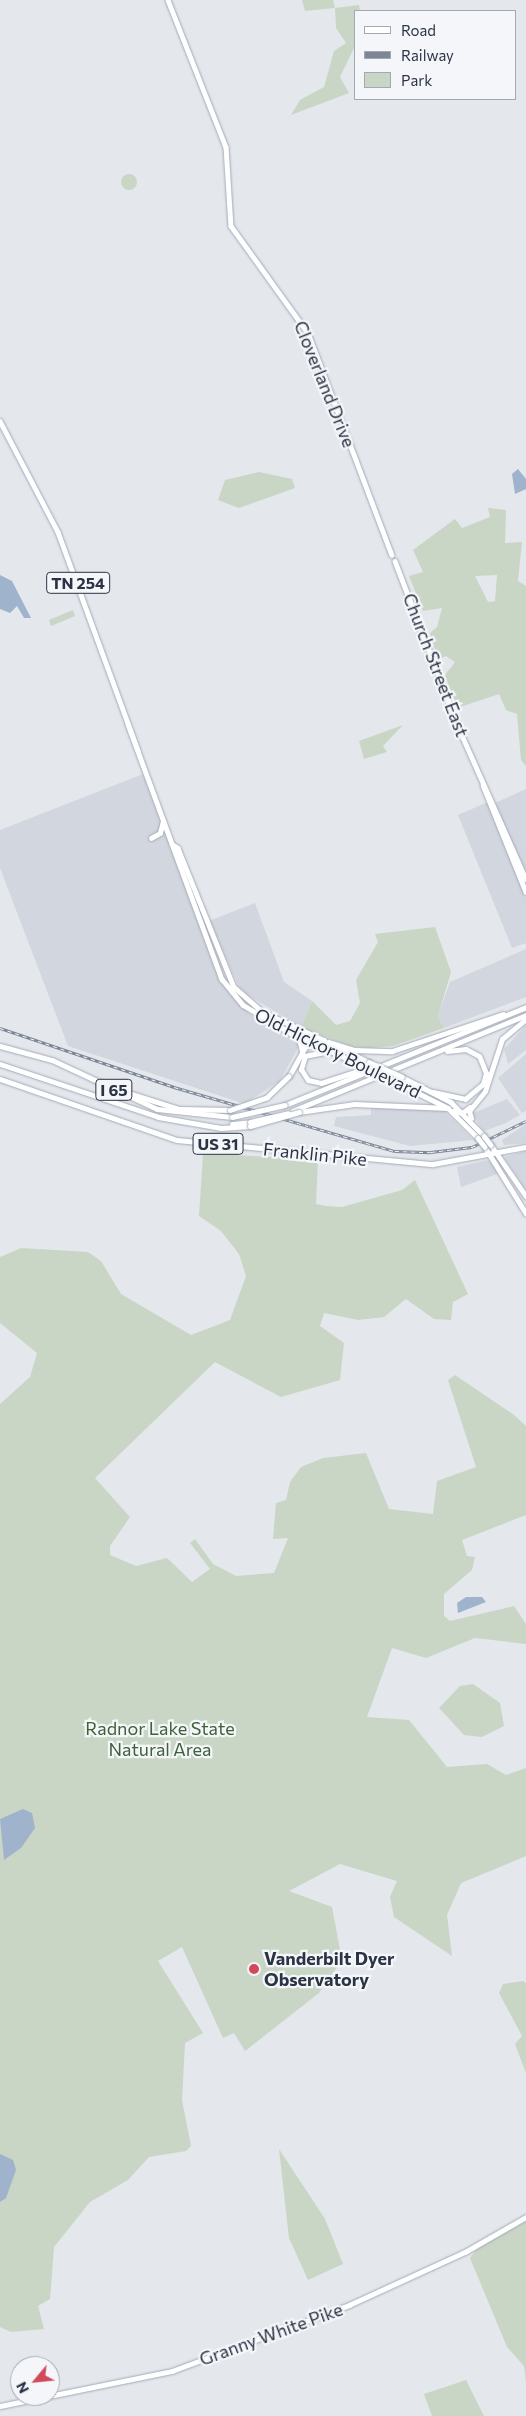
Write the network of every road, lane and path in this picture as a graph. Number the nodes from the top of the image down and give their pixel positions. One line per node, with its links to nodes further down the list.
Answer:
1 (168, 0): 3 (main road, Cloverland Drive)
2 (0, 421): 6 (main road, Old Hickory Boulevard / TN 254)
3 (392, 555)
4 (395, 561): 5 (main road, Church Street East)
5 (477, 769): 9 (main road, Church Street East); 10 (main road, Church Street East)
6 (163, 820): 7 (main road); 8 (main road, Old Hickory Boulevard / TN 254)
7 (152, 838)
8 (172, 844): 14 (main road, Old Hickory Boulevard / TN 254); 15 (main road, Old Hickory Boulevard / TN 254)
9 (526, 879)
10 (526, 892)
11 (526, 1007): 12 (highway, I 65)
12 (518, 1010): 15 (highway); 20 (highway, I 65)
13 (526, 1017): 21 (highway, I 65); 26 (highway)
14 (284, 1029): 16 (main road, Old Hickory Boulevard / TN 254); 18 (highway)
15 (326, 1041): 16 (highway); 25 (main road, Old Hickory Boulevard, bridge)
16 (314, 1043): 18 (highway); 19 (main road, Old Hickory Boulevard)
17 (0, 1046): 24 (highway, I 65)
18 (302, 1051): 24 (highway, bridge)
19 (330, 1051): 20 (highway); 27 (main road, Old Hickory Boulevard, bridge)
20 (408, 1054): 24 (highway, I 65, bridge)
21 (430, 1056): 25 (highway); 30 (highway, I 65, bridge)
22 (0, 1064): 30 (highway, I 65)
23 (0, 1078): 33 (main road, Franklin Pike / US 31)
24 (99, 1082)
25 (433, 1092): 28 (main road, Old Hickory Boulevard)
26 (471, 1107): 28 (highway); 29 (highway)
27 (450, 1110): 28 (highway); 30 (highway, bridge); 33 (main road, Old Hickory Boulevard, bridge)
28 (465, 1112): 29 (main road, Old Hickory Boulevard)
29 (471, 1118): 32 (main road, Old Hickory Boulevard, bridge)
30 (250, 1124)
31 (526, 1147): 32 (main road, US 31)
32 (495, 1151): 33 (main road, US 31); 34 (main road, Old Hickory Boulevard)
33 (489, 1153): 35 (main road, Old Hickory Boulevard)
34 (526, 1196)
35 (526, 1213)
36 (526, 2217): 37 (main road, Granny White Pike)
37 (0, 2406)

